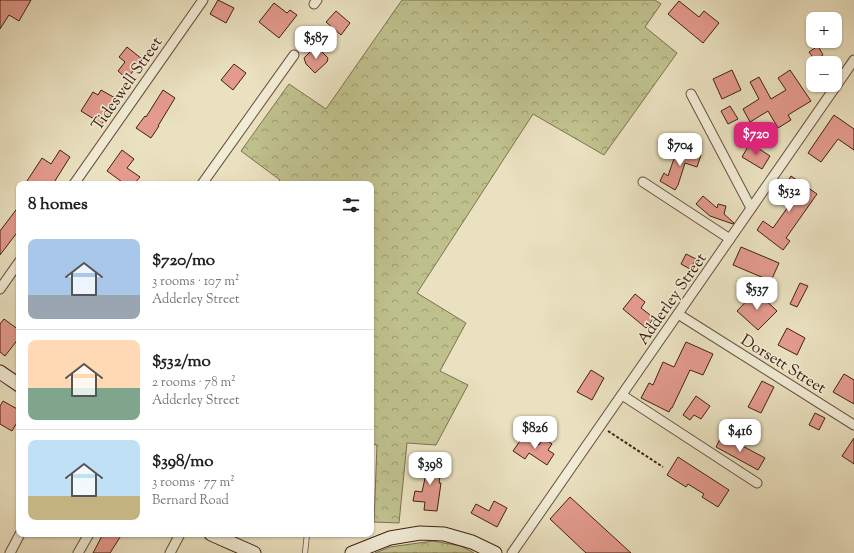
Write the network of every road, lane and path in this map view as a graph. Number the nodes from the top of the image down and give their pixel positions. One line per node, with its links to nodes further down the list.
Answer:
1 (203, 0): 5 (street, Tideswell Street)
2 (294, 54): 6 (street)
3 (854, 60): 8 (street, Adderley Street)
4 (691, 94): 8 (street)
5 (76, 181)
6 (204, 181)
7 (643, 182): 9 (street)
8 (751, 208): 9 (street, Adderley Street)
9 (730, 239): 12 (street, Adderley Street)
10 (16, 266): 11 (street)
11 (0, 289)
12 (678, 314): 15 (street, Adderley Street); 16 (street, Dorsett Street)
13 (0, 372): 14 (main road)
14 (16, 383)
15 (622, 395): 17 (street, Adderley Street); 19 (street)
16 (854, 425)
17 (600, 426): 18 (path); 32 (street, Adderley Street)
18 (663, 468)
19 (757, 483)
20 (18, 537): 25 (street)
21 (87, 537): 26 (street)
22 (178, 537): 27 (street)
23 (218, 537): 28 (main road)
24 (307, 537): 29 (lane)
25 (10, 553)
26 (78, 553)
27 (170, 553)
28 (254, 553)
29 (305, 553)
30 (352, 553): 31 (main road)
31 (495, 553)
32 (512, 553)

